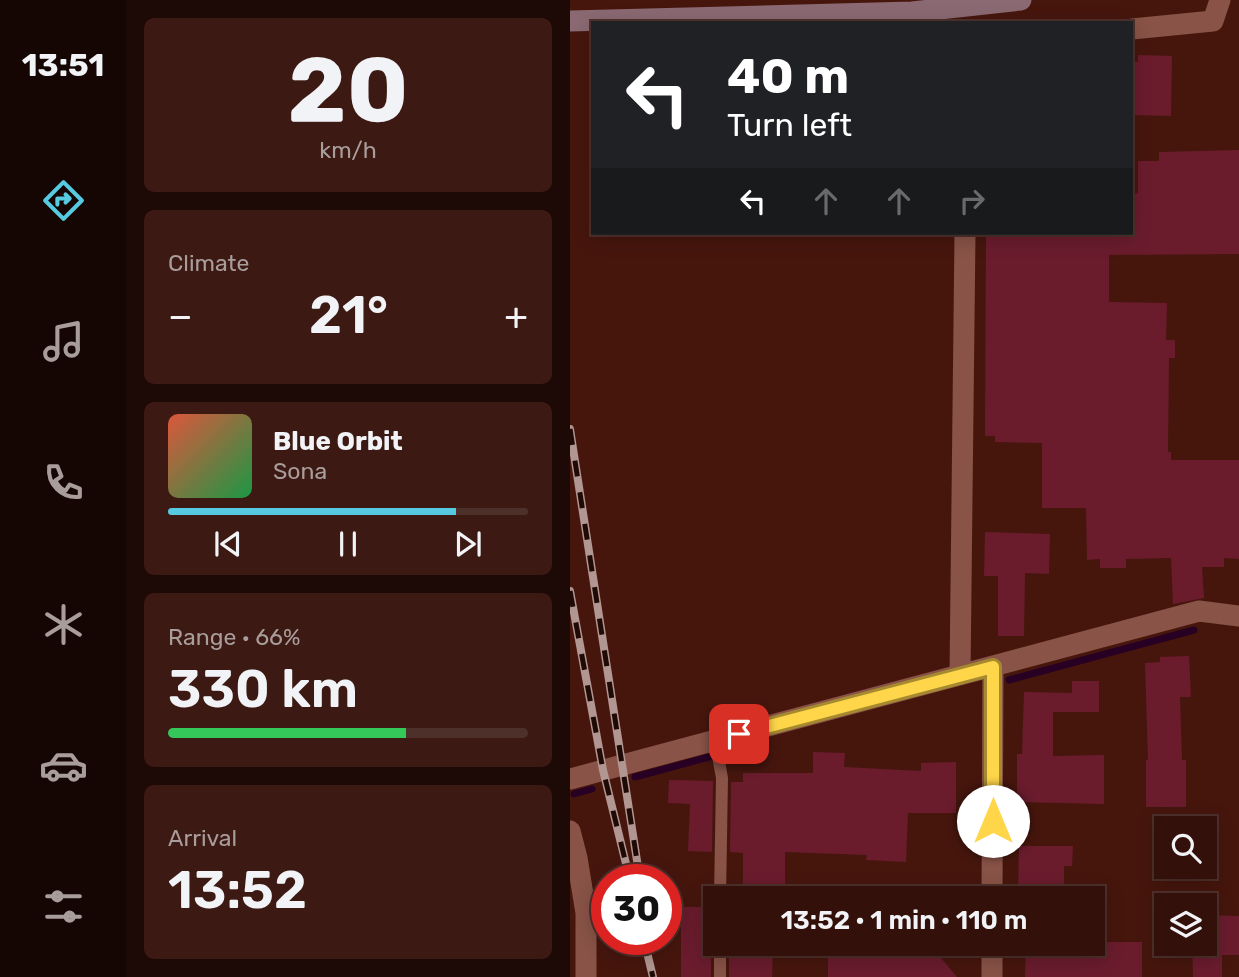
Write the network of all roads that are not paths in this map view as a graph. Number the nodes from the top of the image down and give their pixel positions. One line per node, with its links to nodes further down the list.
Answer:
1 (1022, 0): 4 (street)
2 (1220, 0): 6 (street)
3 (591, 21): 5 (street)
4 (604, 21)
5 (570, 22)
6 (1133, 29)
7 (965, 235): 10 (street)
8 (1238, 616): 9 (street)
9 (993, 667): 10 (street); 15 (street)
10 (960, 676): 11 (street)
11 (715, 740): 12 (street); 14 (lane)
12 (570, 779)
13 (570, 831): 18 (street)
14 (720, 886)
15 (992, 886)
16 (720, 956): 19 (lane)
17 (992, 956): 20 (street)
18 (586, 977)
19 (720, 977)
20 (992, 977)

